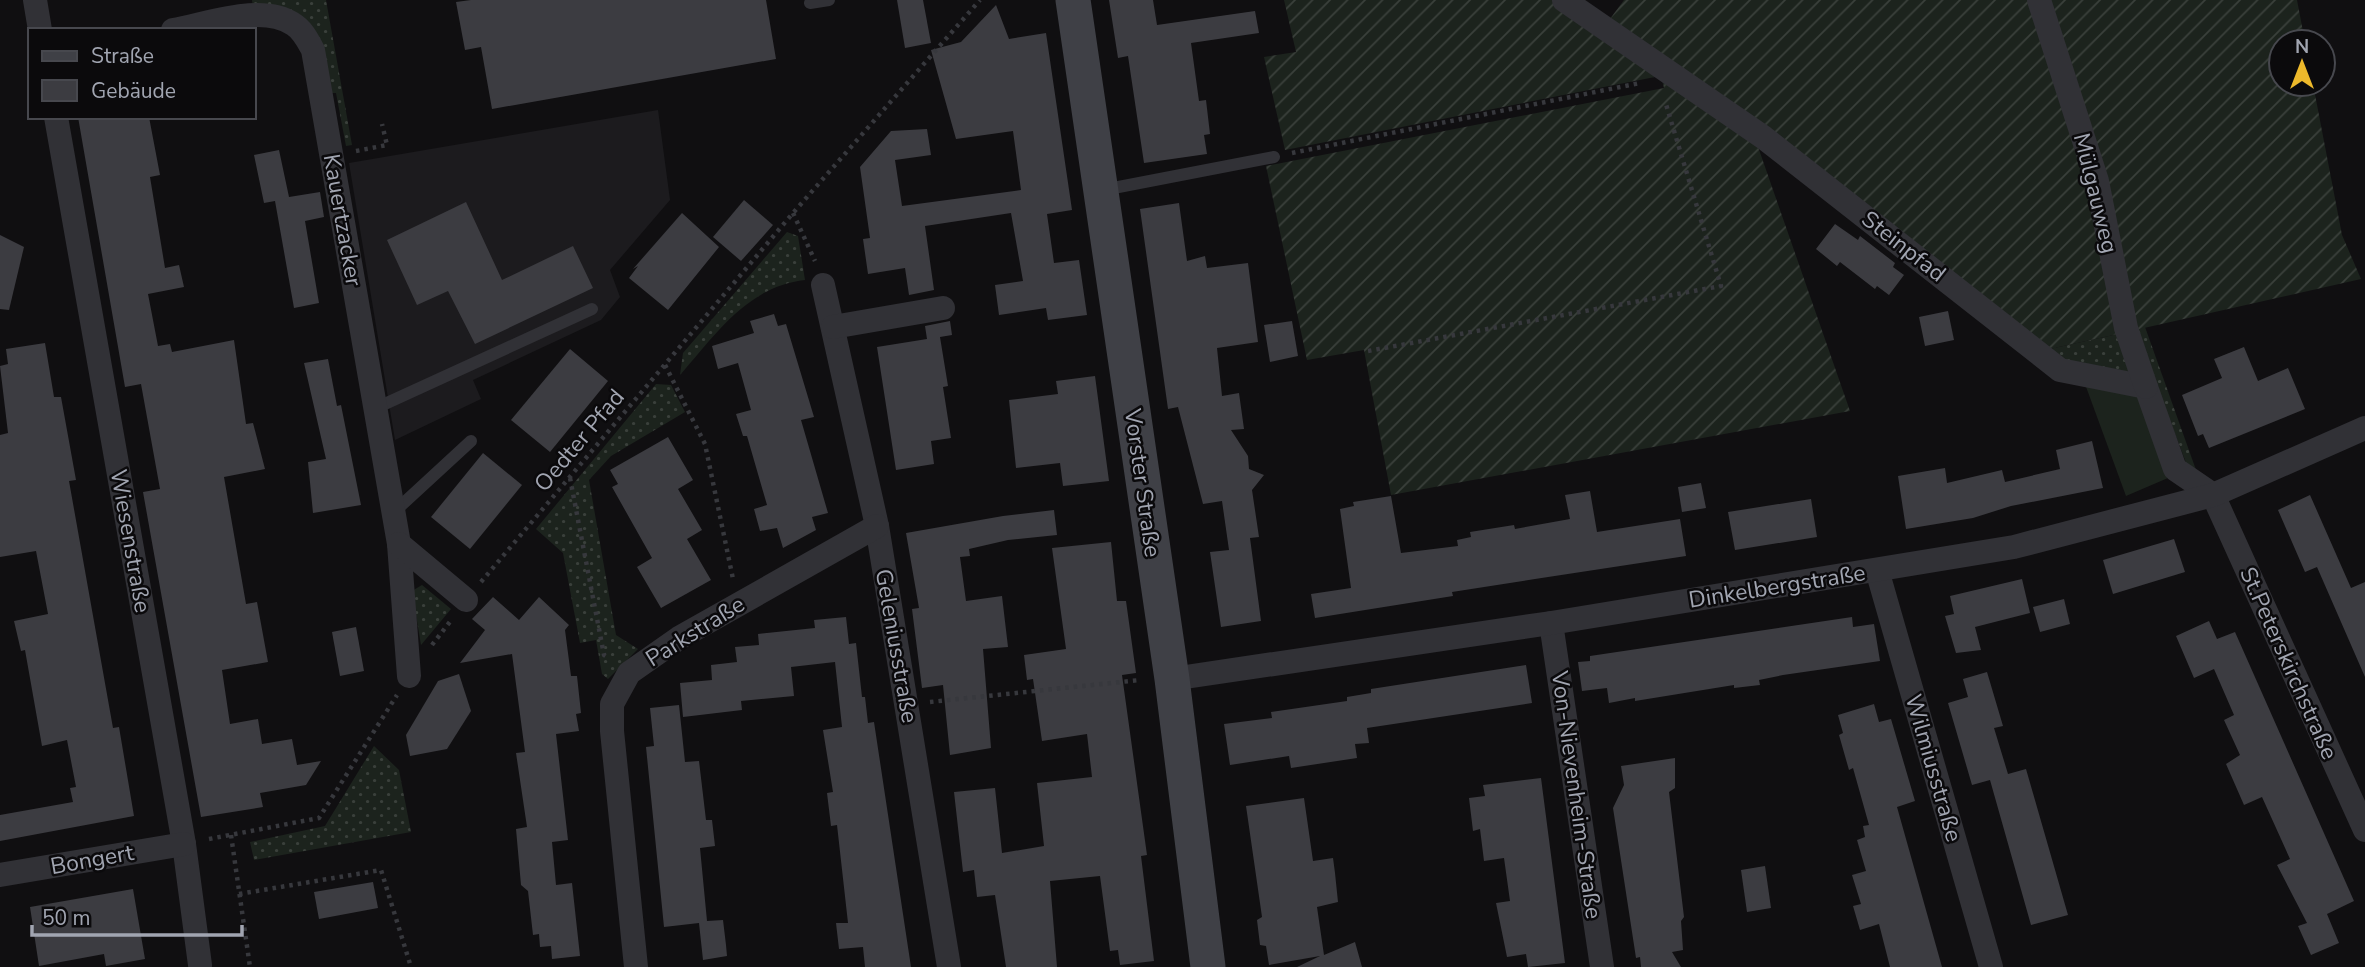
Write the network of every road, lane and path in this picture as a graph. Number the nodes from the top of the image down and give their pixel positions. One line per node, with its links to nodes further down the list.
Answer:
1 (35, 0): 8 (street)
2 (829, 0): 7 (lane)
3 (980, 0): 16 (path, Oedter Pfad)
4 (1073, 0): 15 (main road, Vorster Straße)
5 (1564, 0): 10 (street, Steinpfad)
6 (2039, 0): 23 (street, Mülgauweg)
7 (810, 3)
8 (40, 28)
9 (184, 28): 13 (street, Kauertzacker)
10 (1666, 78): 14 (path); 21 (path); 23 (street, Steinpfad)
11 (56, 119): 42 (street, Wiesenstraße)
12 (382, 124): 13 (path)
13 (332, 156): 24 (street, Kauertzacker)
14 (1274, 157): 15 (lane)
15 (1099, 191): 38 (main road, Vorster Straße)
16 (793, 212): 17 (path); 22 (path, Oedter Pfad)
17 (823, 285): 20 (street, Geleniusstraße)
18 (592, 309): 24 (lane)
19 (943, 309): 20 (street)
20 (833, 327): 30 (street, Geleniusstraße)
21 (1368, 351)
22 (665, 365): 27 (path, Oedter Pfad); 34 (path)
23 (2146, 387): 28 (street)
24 (376, 408): 29 (street, Kauertzacker)
25 (2365, 428): 28 (street, Dinkelbergstraße)
26 (471, 441): 29 (lane)
27 (569, 478): 33 (path, Oedter Pfad); 36 (path)
28 (2213, 495): 32 (street, Dinkelbergstraße); 40 (street, St.Peterskirchstraße)
29 (394, 512): 31 (street, Kauertzacker)
30 (877, 526): 34 (street, Parkstraße); 39 (street, Geleniusstraße)
31 (399, 544): 33 (street); 37 (street, Kauertzacker)
32 (1877, 570): 35 (street, Dinkelbergstraße); 52 (street, Wilmiusstraße)
33 (466, 600): 37 (path, Oedter Pfad)
34 (738, 604): 36 (street, Parkstraße)
35 (1551, 623): 38 (street, Dinkelbergstraße); 51 (street, Von-Nievenheim-Straße)
36 (629, 673): 48 (street, Parkstraße)
37 (408, 676): 41 (path, Oedter Pfad)
38 (1172, 679): 39 (path); 50 (main road, Vorster Straße)
39 (908, 704): 49 (street, Geleniusstraße)
40 (2365, 830)
41 (231, 835): 42 (path, Oedter Pfad); 44 (path)
42 (184, 844): 43 (street, Bongert); 45 (street, Wiesenstraße)
43 (0, 875)
44 (239, 894): 46 (path); 47 (path)
45 (200, 965)
46 (250, 967)
47 (411, 967)
48 (636, 967)
49 (949, 967)
50 (1208, 967)
51 (1602, 967)
52 (1991, 967)

